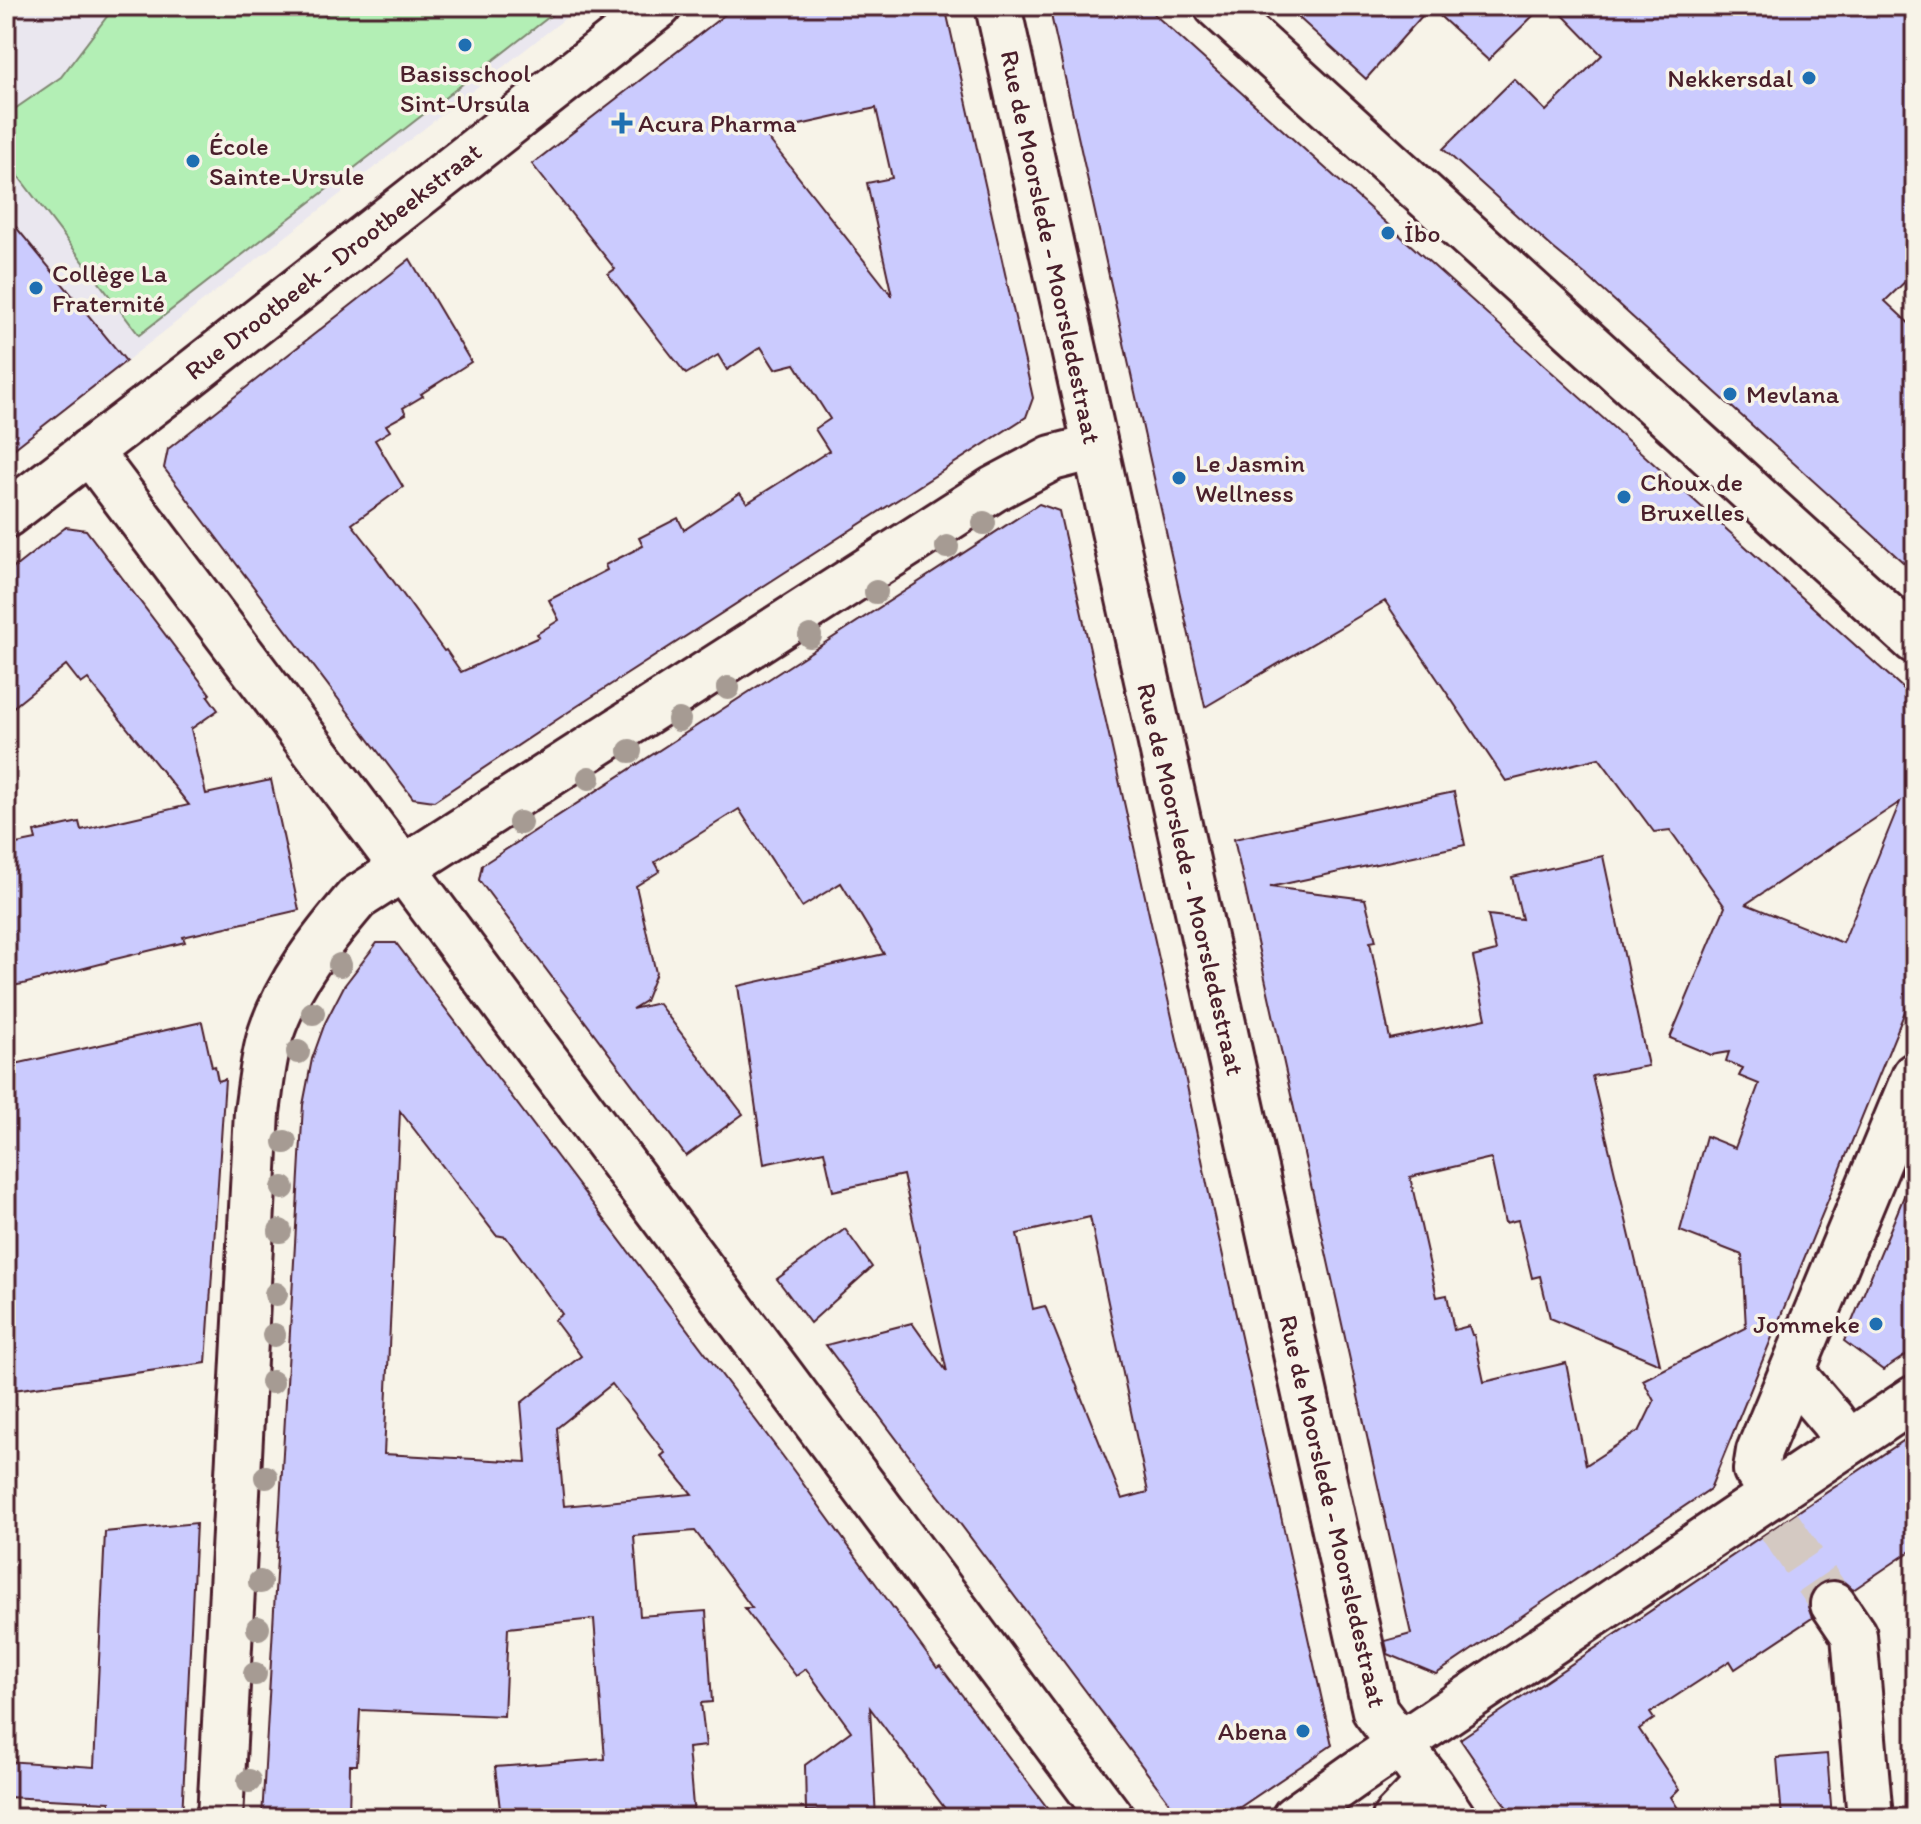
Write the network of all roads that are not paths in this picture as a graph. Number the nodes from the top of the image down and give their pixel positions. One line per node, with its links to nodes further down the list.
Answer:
1 (659, 6): 5 (street, Rue Drootbeek - Drootbeekstraat)
2 (998, 6): 4 (street, Rue de Moorslede - Moorsledestraat)
3 (1217, 6): 7 (street)
4 (1095, 447): 8 (street); 15 (street, Rue de Moorslede - Moorsledestraat)
5 (89, 451): 6 (street, Rue Drootbeek - Drootbeekstraat); 8 (street)
6 (6, 515)
7 (1915, 641)
8 (403, 869): 17 (street); 18 (street)
9 (1915, 1075): 10 (street)
10 (1792, 1373): 12 (street); 13 (street)
11 (1915, 1398): 12 (street)
12 (1848, 1443): 13 (street)
13 (1771, 1507): 15 (street)
14 (1833, 1604): 20 (street)
15 (1400, 1745): 16 (street, Rue de Moorslede - Moorsledestraat); 19 (street)
16 (1404, 1808)
17 (220, 1818)
18 (1111, 1818)
19 (1294, 1818)
20 (1870, 1818)

